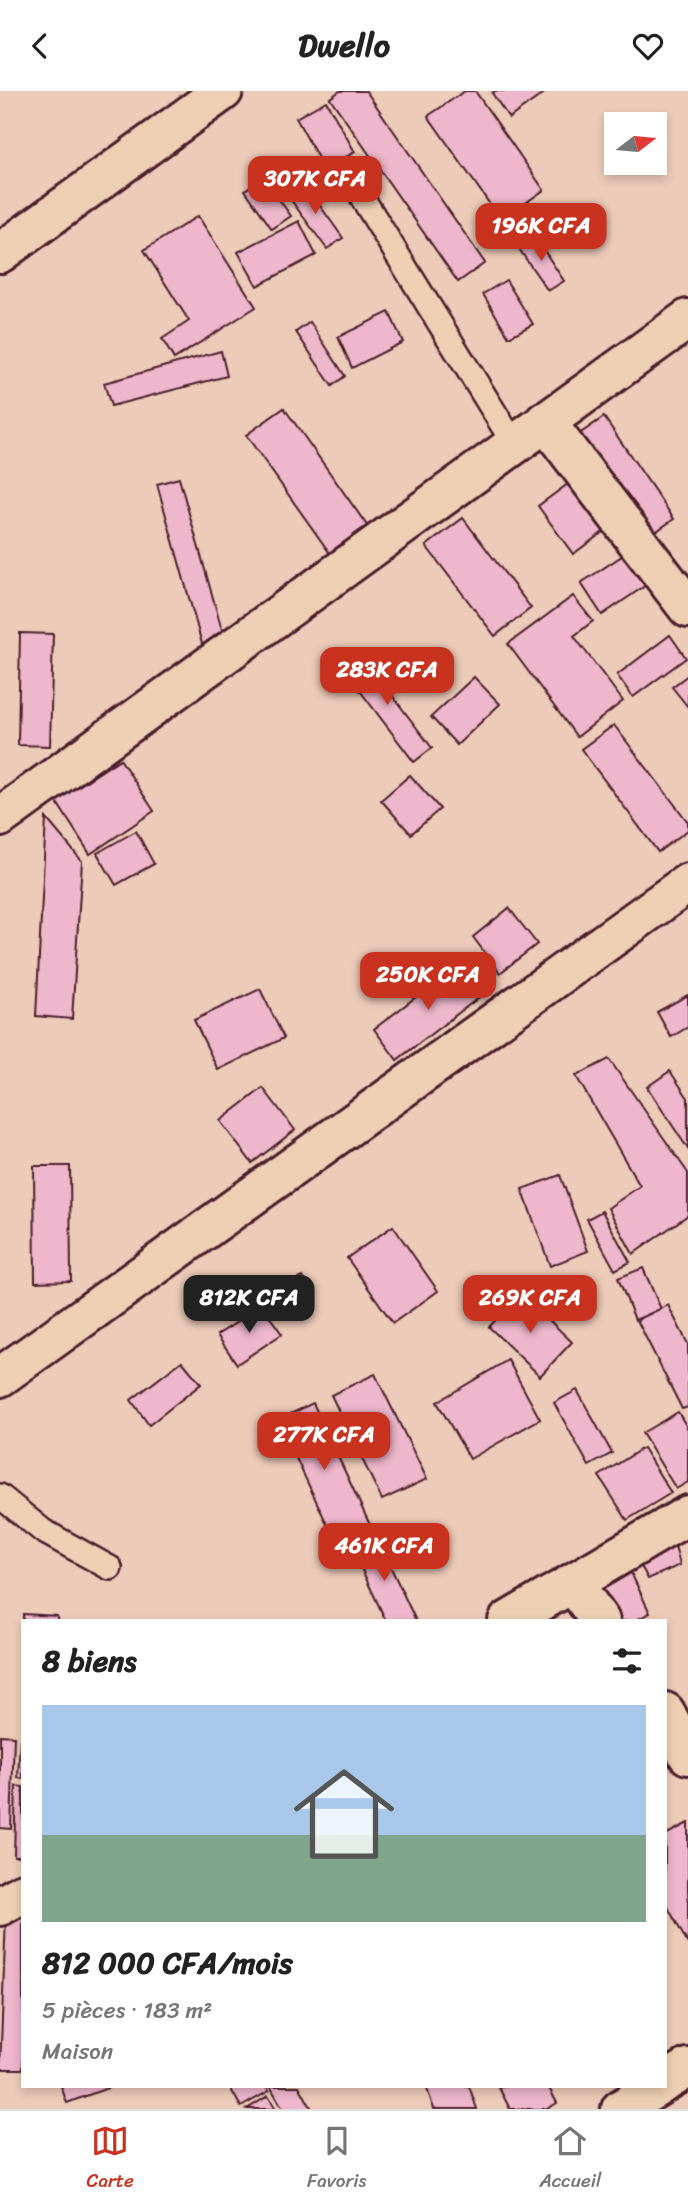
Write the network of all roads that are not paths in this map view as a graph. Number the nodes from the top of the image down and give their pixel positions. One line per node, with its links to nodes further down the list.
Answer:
1 (223, 91): 3 (street)
2 (363, 199): 6 (lane)
3 (0, 253)
4 (688, 319): 5 (street)
5 (545, 421): 6 (street); 7 (street)
6 (514, 444): 8 (street)
7 (688, 608)
8 (0, 817)
9 (688, 883): 10 (street)
10 (0, 1377)
11 (0, 1496): 13 (lane)
12 (688, 1515): 14 (street)
13 (110, 1568)
14 (573, 1584): 15 (street); 16 (street)
15 (512, 1619)
16 (599, 1619)
17 (667, 1716): 18 (street)
18 (688, 1755)
19 (21, 1894): 20 (street)
20 (0, 1906)
21 (688, 2068): 22 (street)
22 (667, 2081)
23 (656, 2088): 24 (street)
24 (621, 2109)

